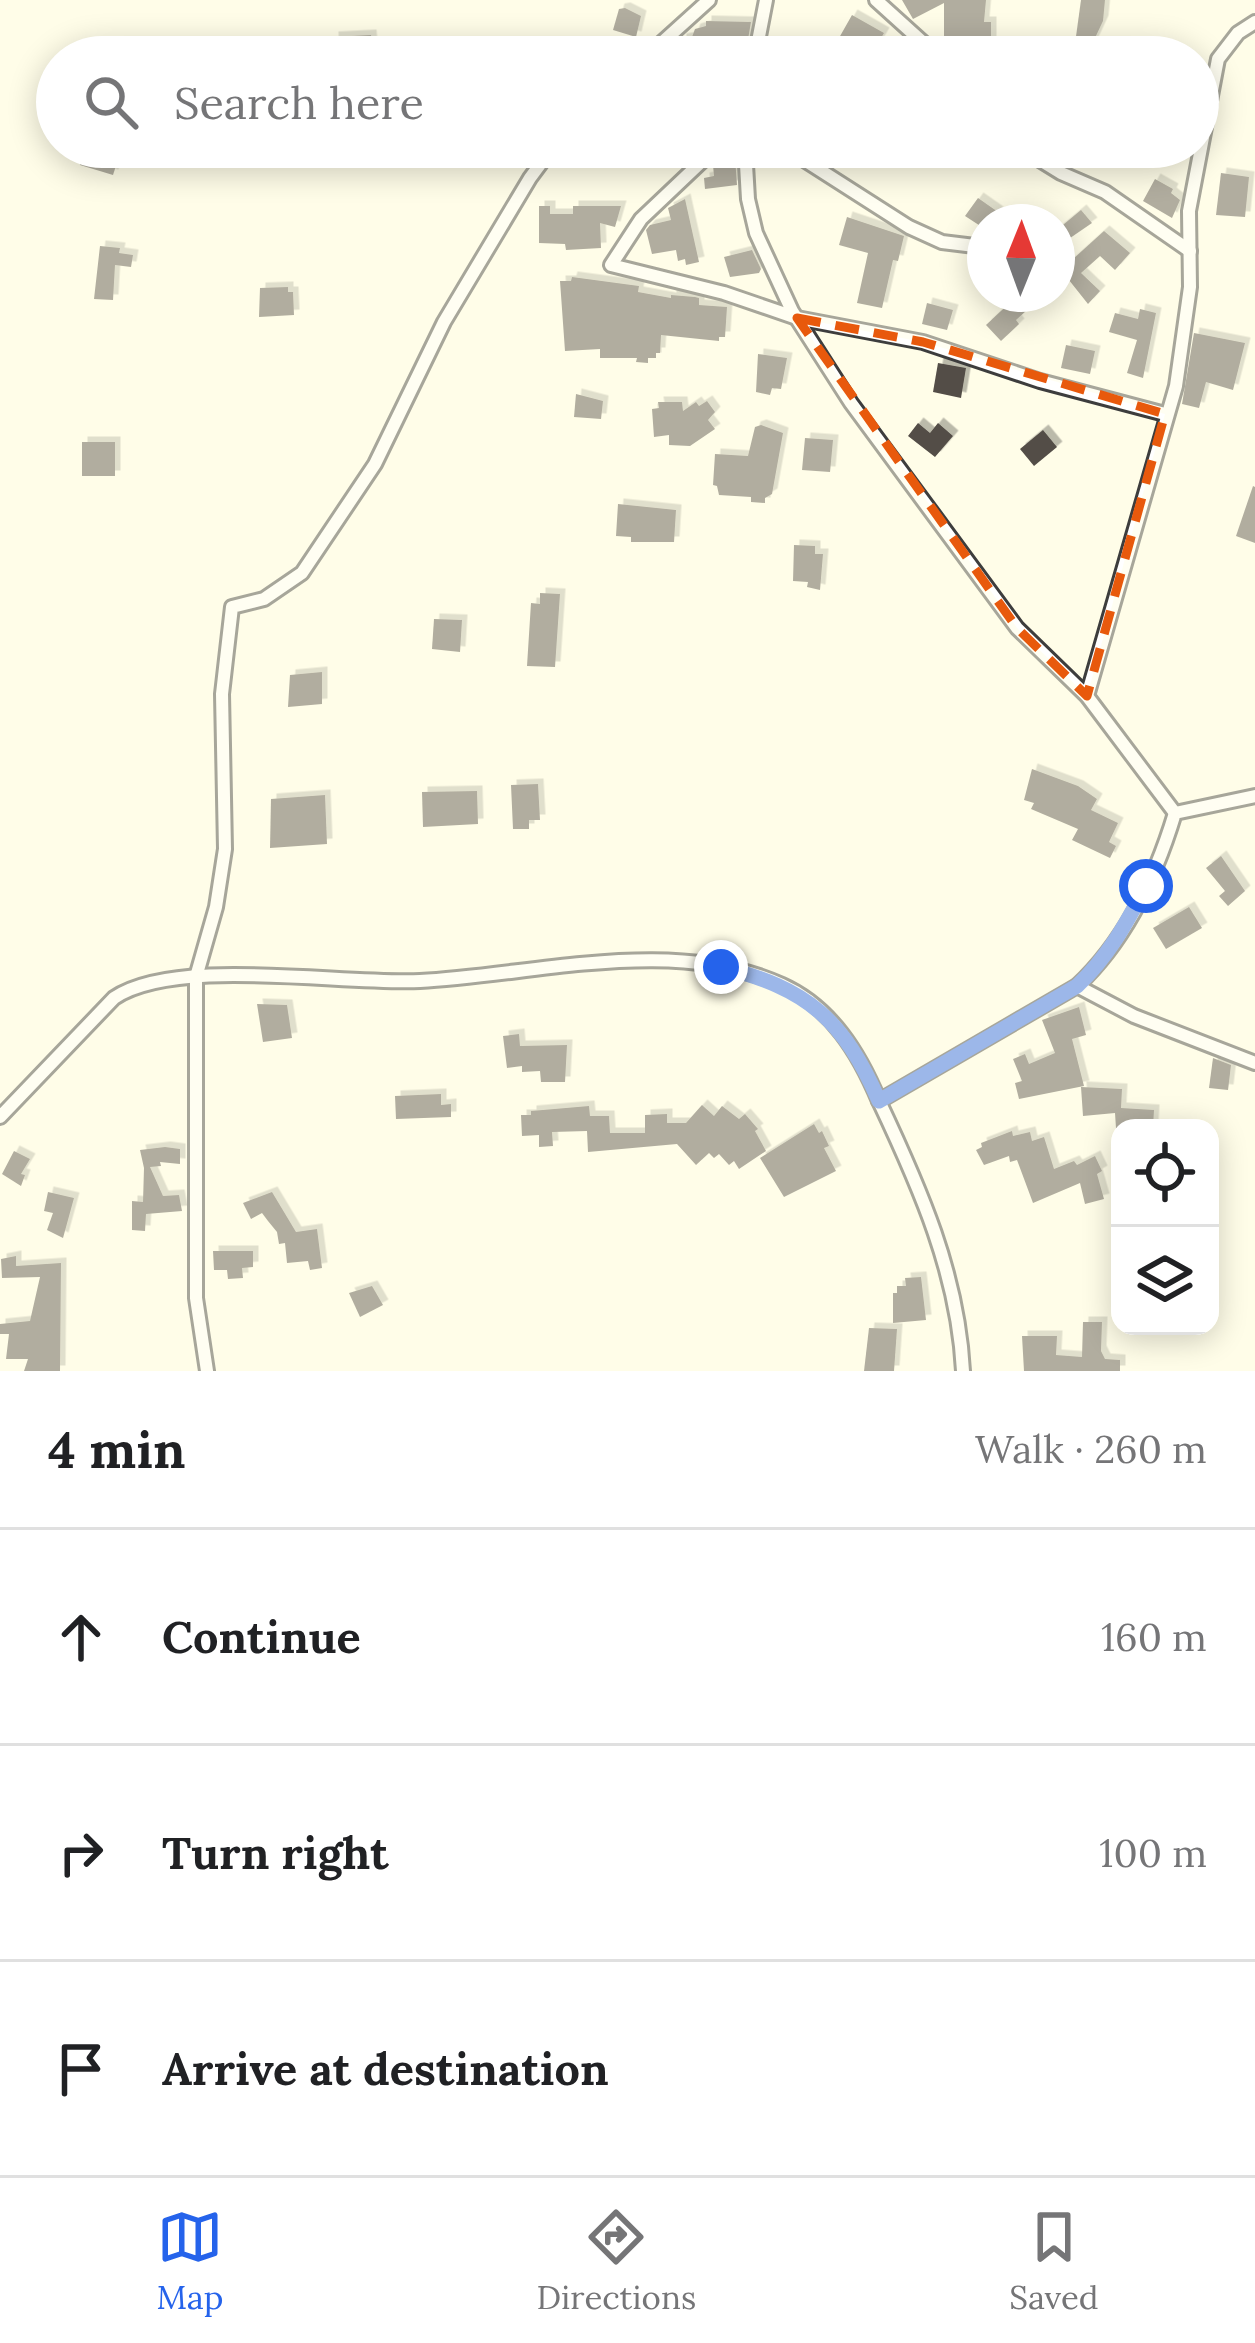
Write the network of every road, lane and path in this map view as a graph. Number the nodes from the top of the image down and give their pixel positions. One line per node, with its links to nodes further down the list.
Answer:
1 (709, 0): 5 (street)
2 (766, 0): 6 (street)
3 (876, 0): 7 (street)
4 (1255, 22): 8 (street)
5 (669, 36)
6 (759, 36)
7 (916, 36)
8 (1219, 58)
9 (540, 168): 22 (street)
10 (695, 168): 17 (street)
11 (747, 168): 17 (street)
12 (817, 168): 15 (street)
13 (1053, 168): 16 (street)
14 (1197, 168): 16 (street)
15 (967, 245)
16 (1190, 251): 18 (street)
17 (797, 318): 18 (street); 19 (street)
18 (1165, 414): 19 (street)
19 (1087, 696): 21 (street)
20 (1255, 796): 21 (street)
21 (1175, 813): 23 (street)
22 (196, 976): 25 (street); 26 (street); 27 (street)
23 (1077, 986): 24 (street); 25 (street)
24 (1255, 1063)
25 (879, 1101): 28 (street)
26 (0, 1117)
27 (207, 1371)
28 (963, 1371)

